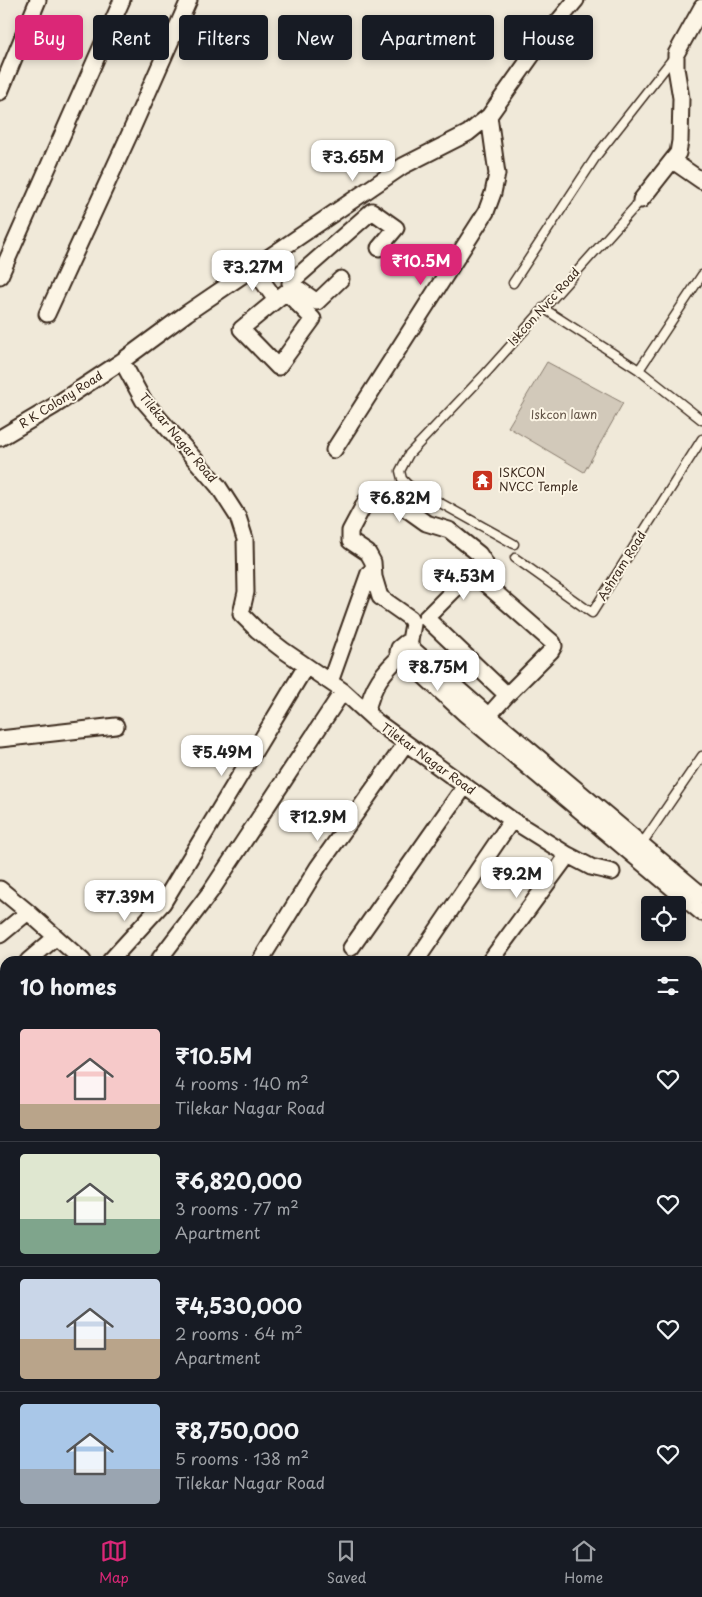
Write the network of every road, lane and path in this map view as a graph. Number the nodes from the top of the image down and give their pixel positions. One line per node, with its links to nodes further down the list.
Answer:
1 (38, 0): 7 (street)
2 (122, 0): 17 (street)
3 (189, 0): 22 (street)
4 (576, 0): 8 (street)
5 (702, 7): 6 (street)
6 (676, 54): 9 (street, Iskcon Nvcc Road); 19 (lane)
7 (0, 92)
8 (489, 116): 12 (street); 28 (street)
9 (673, 161): 10 (street); 11 (street, Iskcon Nvcc Road)
10 (702, 182)
11 (641, 200): 21 (lane, Iskcon Nvcc Road)
12 (317, 225): 13 (street); 15 (street)
13 (334, 244): 14 (street); 18 (street)
14 (379, 248)
15 (253, 268): 20 (street); 23 (street)
16 (702, 275): 24 (lane)
17 (0, 276)
18 (341, 279)
19 (513, 283)
20 (276, 300): 20 (street)
21 (543, 308): 24 (lane); 29 (lane, Iskcon Nvcc Road)
22 (47, 314)
23 (122, 361): 26 (street, R K Colony Road); 34 (street, Tilekar Nagar Road)
24 (639, 370): 25 (lane)
25 (702, 420)
26 (0, 438)
27 (702, 439): 30 (lane, Ashram Road)
28 (334, 450)
29 (514, 544)
30 (516, 558)
31 (369, 574): 35 (street)
32 (480, 579): 33 (street); 37 (street); 37 (street)
33 (406, 650): 38 (street); 39 (street)
34 (306, 666): 35 (street, Tilekar Nagar Road); 57 (street)
35 (330, 682): 36 (street, Tilekar Nagar Road)
36 (343, 691): 38 (street, Tilekar Nagar Road); 58 (street)
37 (508, 695): 39 (street)
38 (367, 711): 42 (street, Tilekar Nagar Road)
39 (484, 721): 46 (street)
40 (116, 726): 41 (street)
41 (0, 739)
42 (406, 743): 44 (street, Tilekar Nagar Road); 59 (street)
43 (702, 756): 46 (lane)
44 (465, 786): 45 (street, Tilekar Nagar Road); 54 (street)
45 (512, 820): 47 (street, Tilekar Nagar Road); 60 (street)
46 (638, 849): 50 (street)
47 (568, 855): 48 (street, Tilekar Nagar Road); 61 (street)
48 (612, 872)
49 (0, 889): 51 (street)
50 (701, 905)
51 (28, 912): 52 (street); 53 (street)
52 (0, 935)
53 (56, 937): 55 (street); 56 (street)
54 (351, 948)
55 (34, 956)
56 (77, 956)
57 (114, 956)
58 (162, 956)
59 (263, 956)
60 (419, 956)
61 (494, 956)

